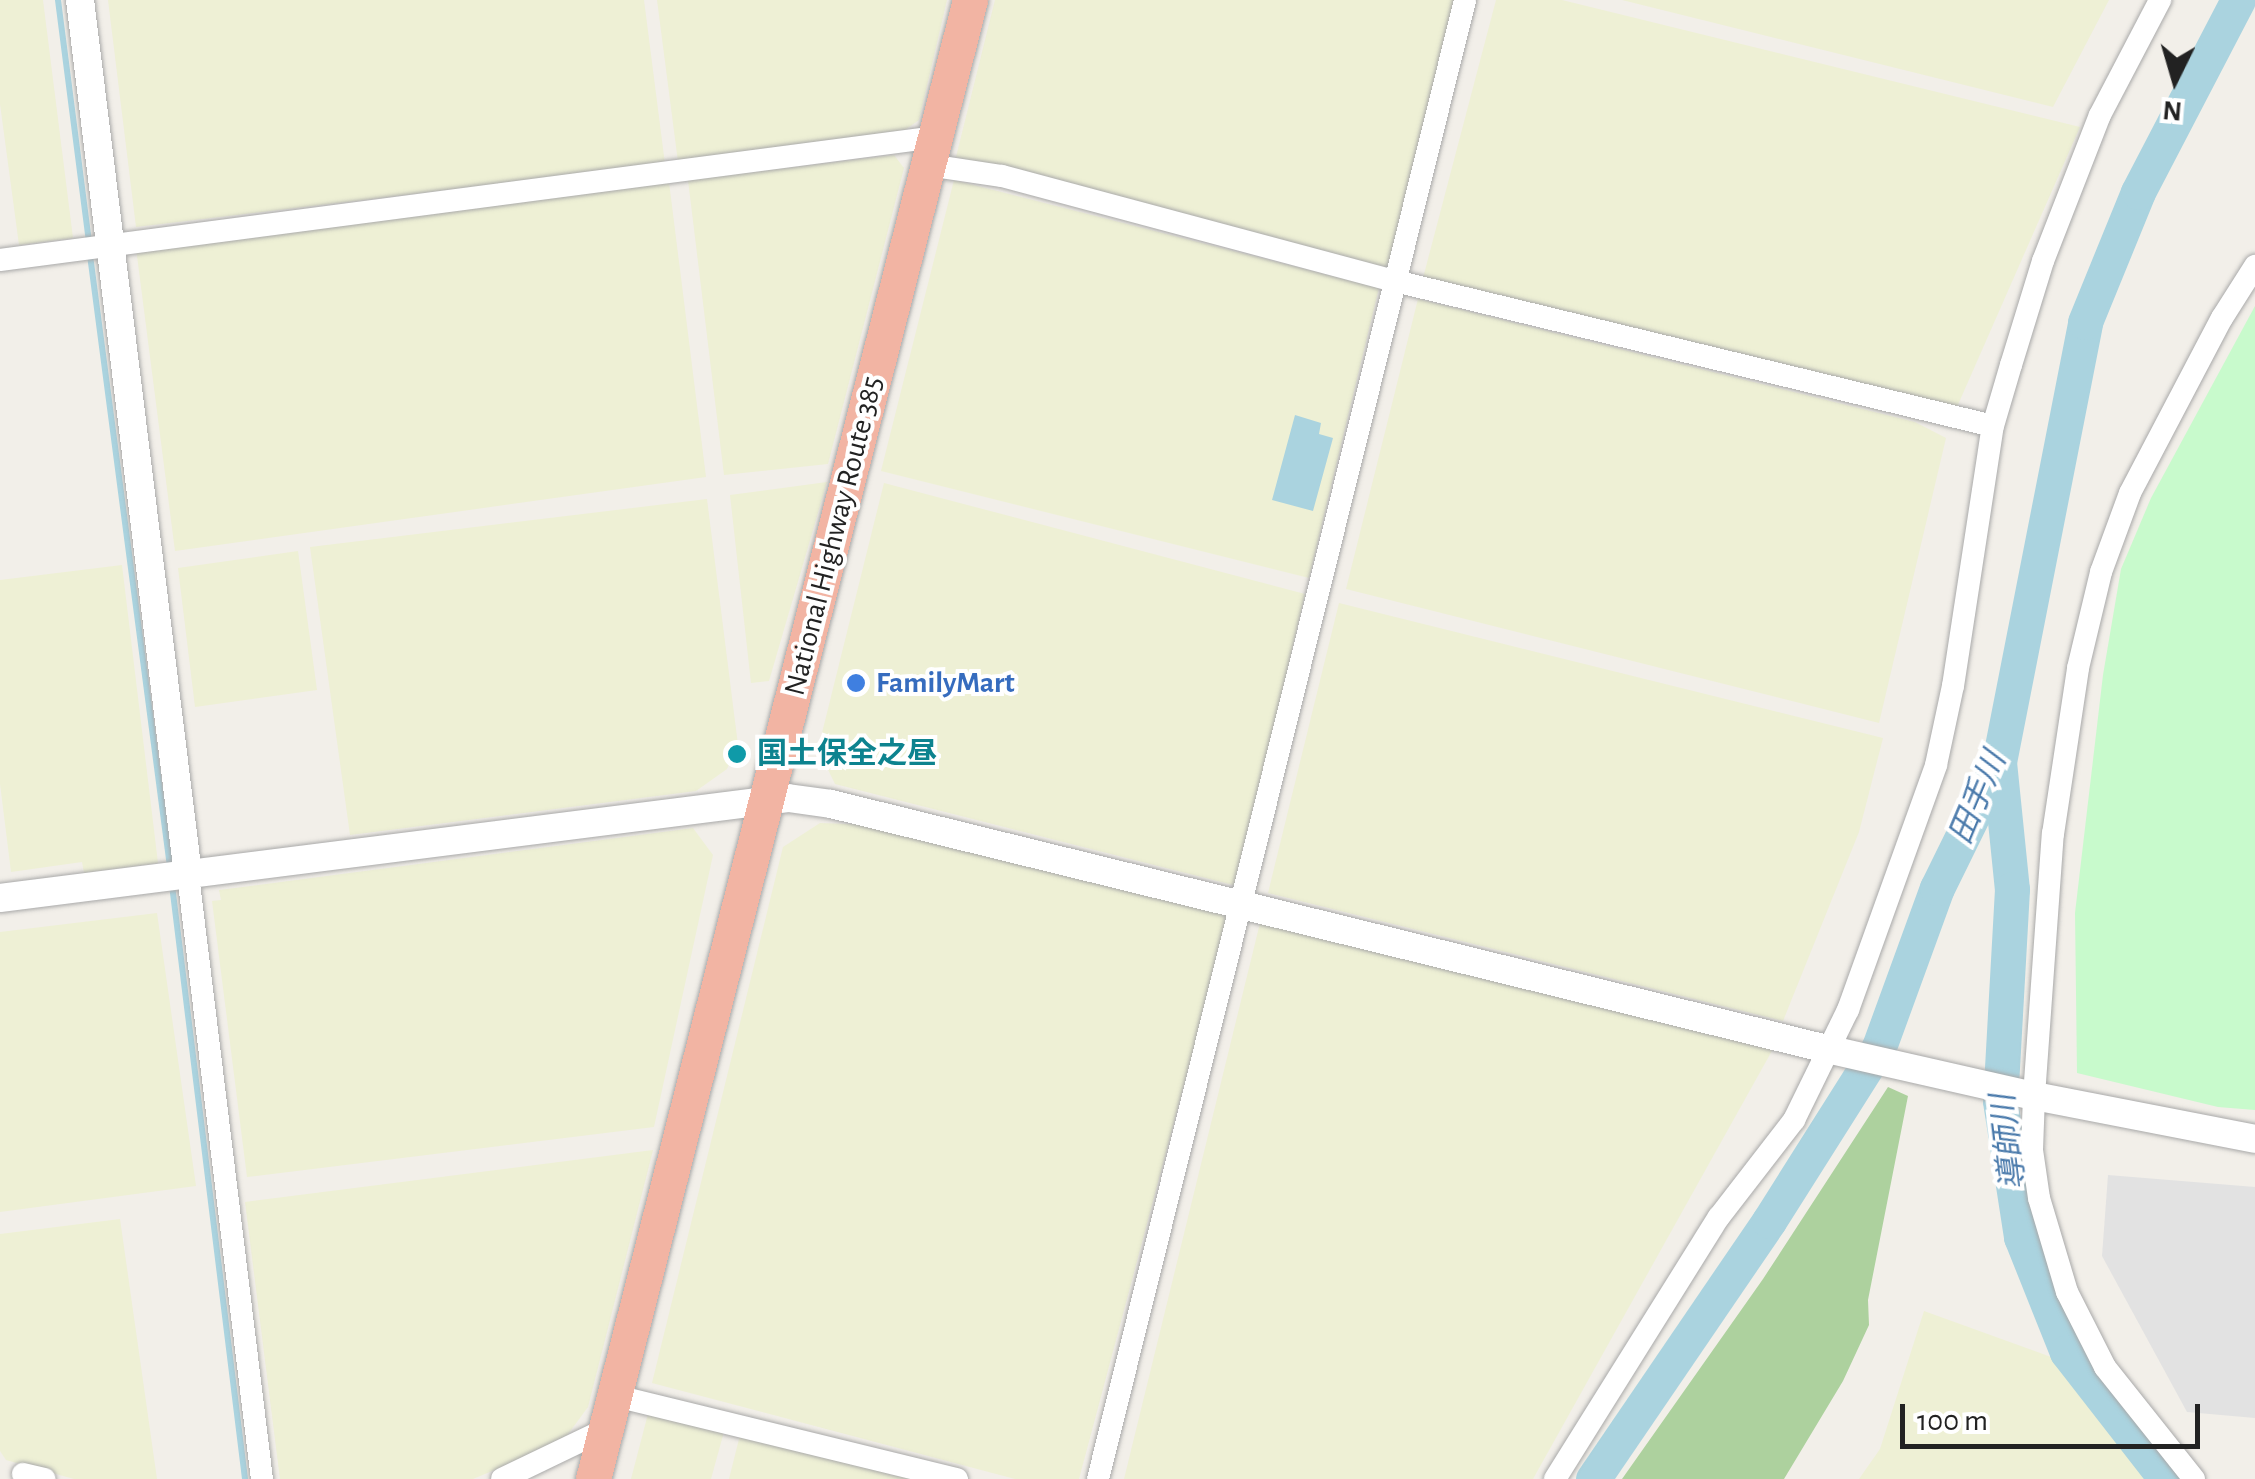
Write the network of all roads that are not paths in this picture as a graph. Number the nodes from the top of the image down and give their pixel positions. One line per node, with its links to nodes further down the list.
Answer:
1 (80, 0): 6 (street)
2 (970, 0): 5 (highway, National Highway Route 385)
3 (1465, 0): 9 (street)
4 (2160, 0): 10 (street)
5 (932, 151): 6 (street); 9 (street); 11 (highway, National Highway Route 385)
6 (110, 244): 7 (street); 12 (street)
7 (0, 260)
8 (2255, 266): 16 (street)
9 (1395, 281): 10 (street); 14 (street)
10 (1993, 426): 15 (street)
11 (766, 802): 12 (street); 14 (street); 18 (highway, National Highway Route 385)
12 (188, 875): 13 (street); 19 (street)
13 (0, 898)
14 (1242, 904): 15 (street); 23 (street)
15 (1831, 1050): 16 (street); 24 (street)
16 (2034, 1096): 17 (street); 25 (street)
17 (2255, 1140)
18 (611, 1413): 20 (street); 21 (highway, National Highway Route 385); 22 (street)
19 (262, 1479)
20 (502, 1479)
21 (593, 1479)
22 (957, 1479)
23 (1098, 1479)
24 (1556, 1479)
25 (2194, 1479)

